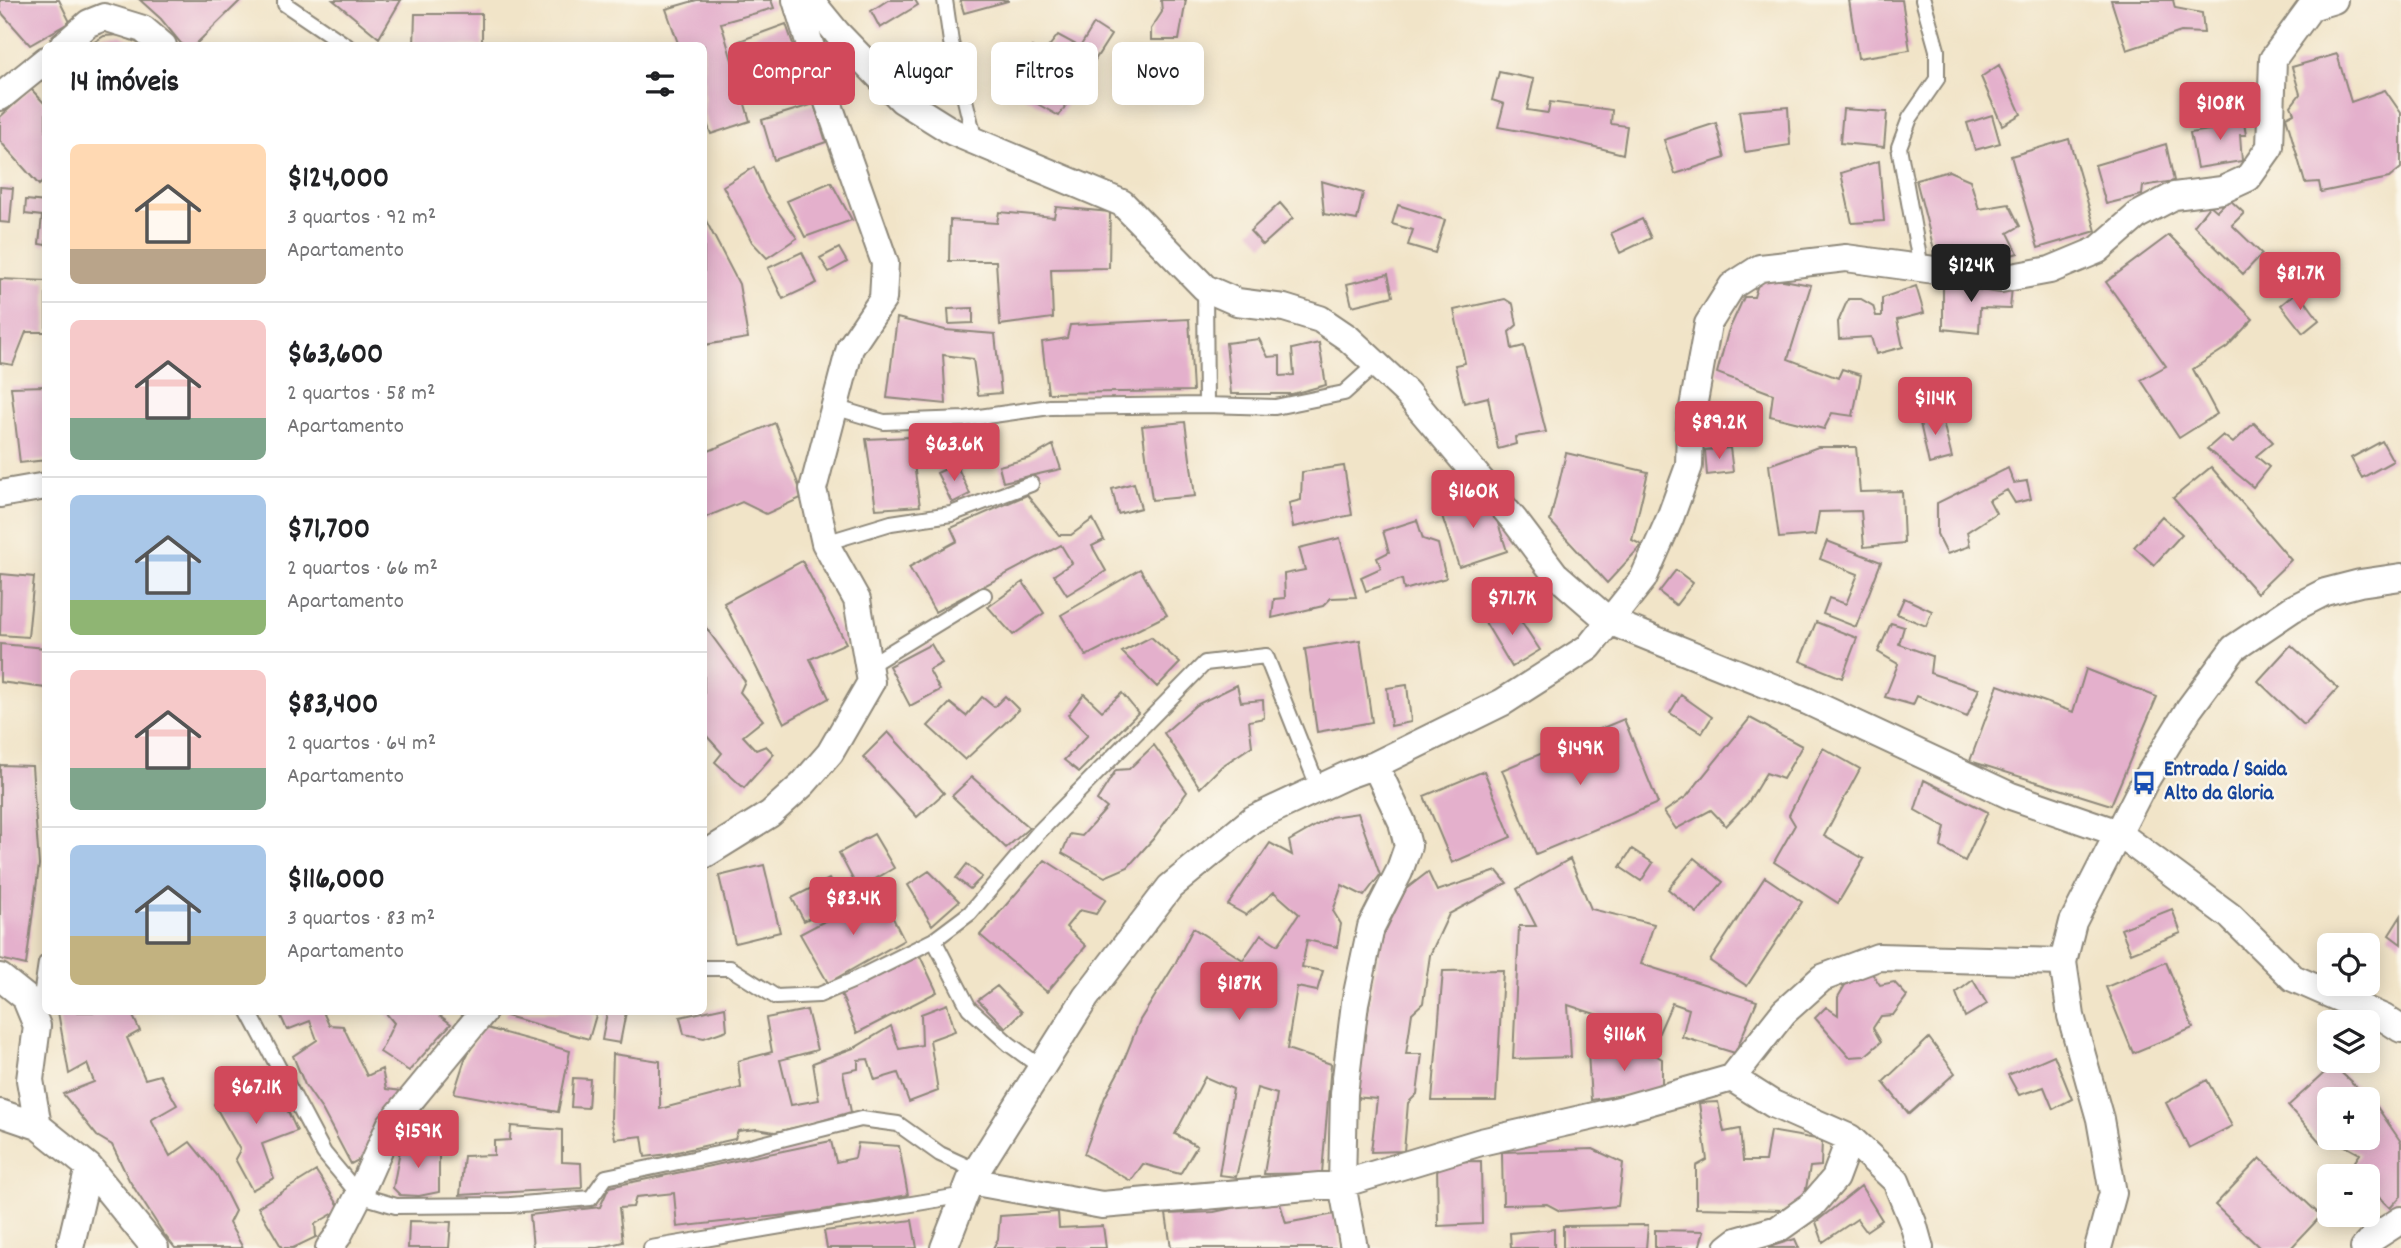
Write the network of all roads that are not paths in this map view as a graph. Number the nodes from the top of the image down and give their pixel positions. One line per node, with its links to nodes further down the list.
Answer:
1 (285, 0): 10 (lane)
2 (796, 0): 18 (street)
3 (810, 0): 13 (street)
4 (945, 0): 13 (lane)
5 (1923, 0): 14 (lane)
6 (2334, 0): 14 (street)
7 (101, 9): 8 (street); 9 (street)
8 (68, 42)
9 (158, 42)
10 (341, 42)
11 (42, 63): 12 (street)
12 (0, 97)
13 (975, 141): 15 (street)
14 (1921, 268): 25 (street)
15 (1205, 288): 16 (street); 17 (lane)
16 (1376, 364): 17 (lane); 25 (street)
17 (1206, 405): 18 (lane)
18 (834, 407): 22 (street)
19 (1031, 484): 22 (lane)
20 (42, 487): 21 (street)
21 (0, 494)
22 (825, 543): 26 (street)
23 (2401, 577): 29 (street)
24 (984, 595): 26 (lane)
25 (1609, 621): 27 (street); 29 (street)
26 (868, 666): 30 (street)
27 (1375, 765): 28 (street); 47 (street)
28 (1319, 789): 31 (lane); 40 (street)
29 (2118, 833): 32 (street); 39 (street)
30 (707, 853)
31 (934, 940): 33 (lane); 40 (lane)
32 (2063, 962): 41 (street); 58 (street)
33 (707, 968)
34 (0, 977): 38 (street)
35 (42, 991): 38 (lane)
36 (251, 1015): 48 (lane)
37 (481, 1015): 48 (street)
38 (37, 1026): 43 (street)
39 (2401, 1029)
40 (1042, 1068): 46 (street)
41 (1732, 1078): 44 (street); 47 (street)
42 (0, 1113): 43 (street)
43 (38, 1126): 45 (street)
44 (1850, 1139): 56 (street); 57 (street)
45 (89, 1167): 50 (street); 51 (street)
46 (971, 1182): 47 (street); 48 (lane); 53 (lane); 54 (street)
47 (1342, 1184): 55 (street)
48 (359, 1195): 52 (street)
49 (2401, 1220): 59 (street)
50 (70, 1248)
51 (155, 1248)
52 (329, 1248)
53 (651, 1248)
54 (944, 1248)
55 (1354, 1248)
56 (1728, 1248)
57 (1920, 1248)
58 (2098, 1248)
59 (2364, 1248)

